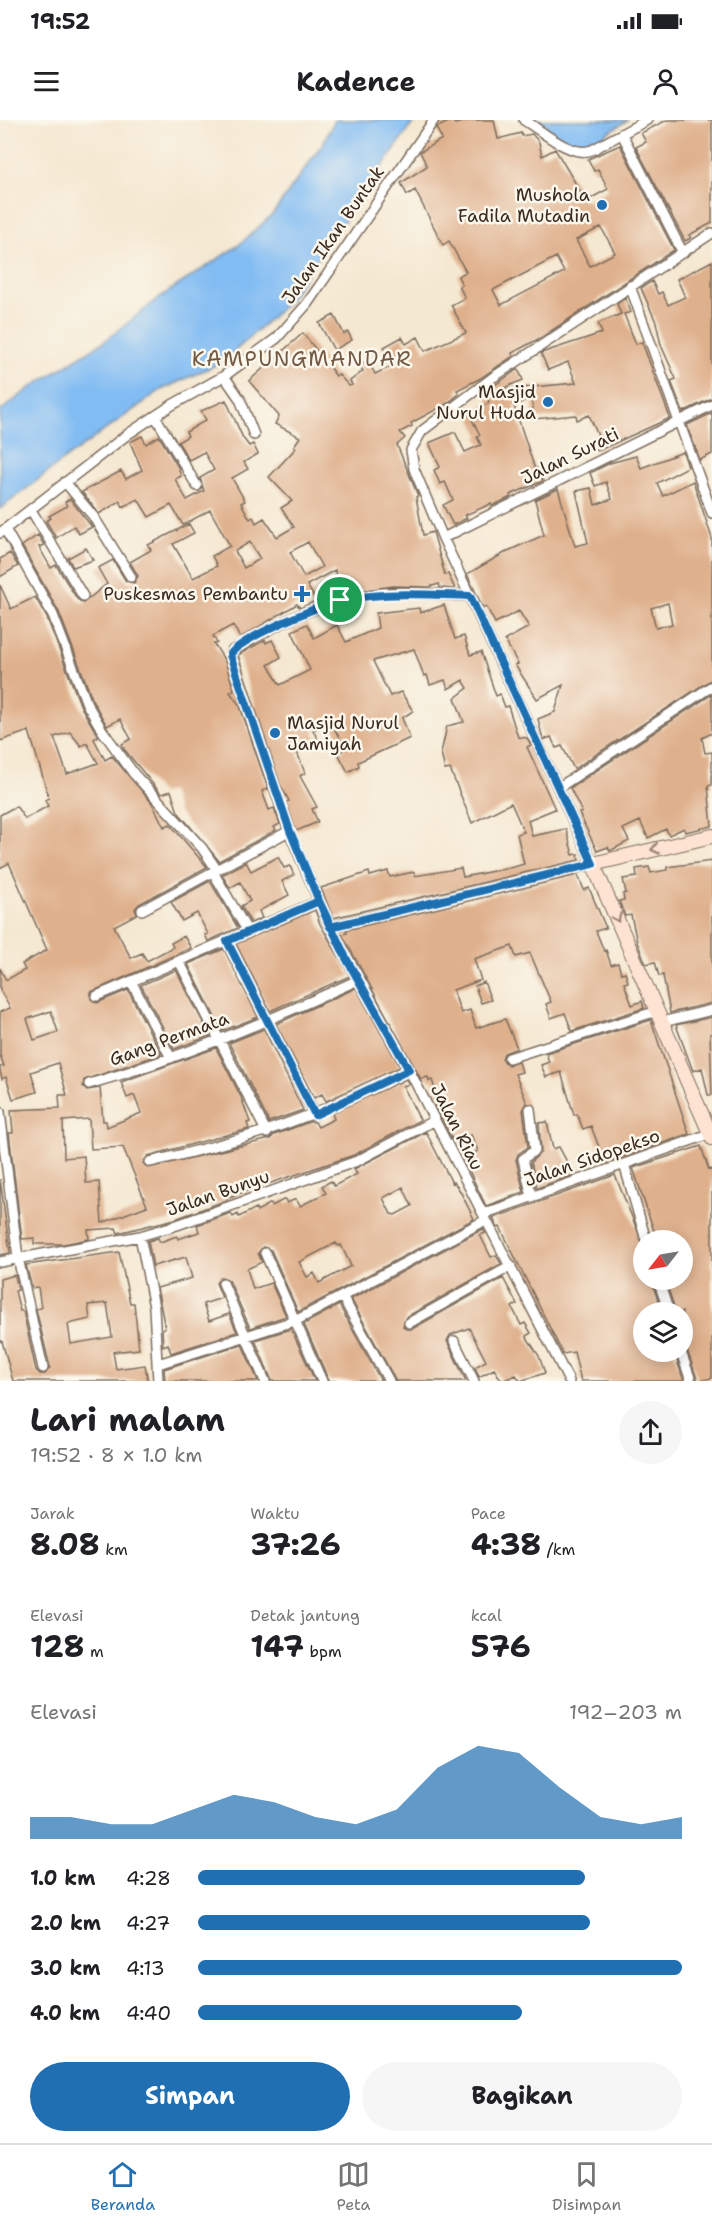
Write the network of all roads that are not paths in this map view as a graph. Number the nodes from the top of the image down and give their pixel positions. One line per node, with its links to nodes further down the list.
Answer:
1 (434, 120): 8 (street, Jalan Ikan Buntak)
2 (524, 120): 4 (street)
3 (647, 120): 4 (street)
4 (622, 134): 6 (street)
5 (712, 233): 6 (street)
6 (683, 253): 7 (street)
7 (630, 286): 11 (street); 18 (street)
8 (227, 374): 10 (street, Jalan Ikan Buntak); 12 (street)
9 (712, 405): 11 (street, Jalan Surati)
10 (155, 416): 13 (street, Jalan Ikan Buntak); 14 (street)
11 (678, 421): 16 (street); 18 (street, Jalan Surati)
12 (254, 435)
13 (65, 482): 15 (street, Jalan Ikan Buntak); 19 (street)
14 (197, 486)
15 (31, 510): 17 (street, Jalan Ikan Buntak); 20 (street)
16 (712, 513)
17 (2, 531): 27 (street)
18 (442, 538): 21 (street)
19 (131, 577)
20 (83, 596)
21 (470, 596): 23 (street); 24 (street, Jalan Riau)
22 (712, 686): 23 (street)
23 (558, 788): 26 (street)
24 (290, 831): 27 (street); 28 (street, Jalan Riau)
25 (712, 836): 26 (main road, one-way to 26)
26 (593, 864): 30 (street); 38 (main road, one-way to 38)
27 (215, 871): 29 (street); 31 (street)
28 (319, 901): 30 (street, Jalan Riau); 31 (street)
29 (142, 910)
30 (330, 927): 34 (street, Jalan Riau)
31 (248, 932): 32 (street)
32 (227, 941): 33 (street); 39 (street)
33 (179, 962): 35 (street); 40 (street)
34 (358, 980): 39 (street, Gang Permata); 43 (street, Jalan Riau)
35 (131, 981): 36 (street); 41 (street)
36 (97, 996)
37 (712, 1010): 38 (street)
38 (659, 1017): 42 (street); 50 (main road)
39 (266, 1020): 40 (street, Gang Permata); 47 (street)
40 (219, 1040): 41 (street, Gang Permata); 49 (street)
41 (171, 1058): 44 (street, Gang Permata)
42 (509, 1058)
43 (409, 1070): 47 (street); 48 (street, Jalan Riau)
44 (89, 1084)
45 (530, 1109): 53 (street)
46 (0, 1112): 58 (street)
47 (315, 1115): 49 (street)
48 (435, 1120): 54 (street, Jalan Riau); 56 (street, Jalan Bunyu)
49 (267, 1133): 51 (street)
50 (712, 1135): 52 (street, Jalan Sidopekso)
51 (150, 1162)
52 (624, 1164): 53 (street, Jalan Sidopekso); 55 (street)
53 (532, 1197): 54 (street, Jalan Sidopekso)
54 (484, 1217): 60 (street, Jalan Riau); 62 (street, Jalan Sidopekso)
55 (643, 1230)
56 (140, 1236): 58 (street, Jalan Bunyu); 68 (street)
57 (265, 1253): 63 (street)
58 (18, 1258): 59 (street, Jalan Bunyu); 69 (street)
59 (0, 1262)
60 (511, 1266): 64 (street); 75 (street, Jalan Riau)
61 (224, 1283): 65 (street)
62 (342, 1296): 63 (street, Jalan Sidopekso); 73 (street)
63 (297, 1320): 65 (street, Jalan Sidopekso); 72 (street)
64 (409, 1323)
65 (248, 1335): 68 (street, Jalan Sidopekso); 71 (street)
66 (454, 1341): 74 (street)
67 (684, 1362): 76 (street)
68 (158, 1364): 70 (street)
69 (43, 1368)
70 (158, 1381)
71 (265, 1381)
72 (322, 1381)
73 (389, 1381)
74 (474, 1381)
75 (569, 1381)
76 (691, 1381)

